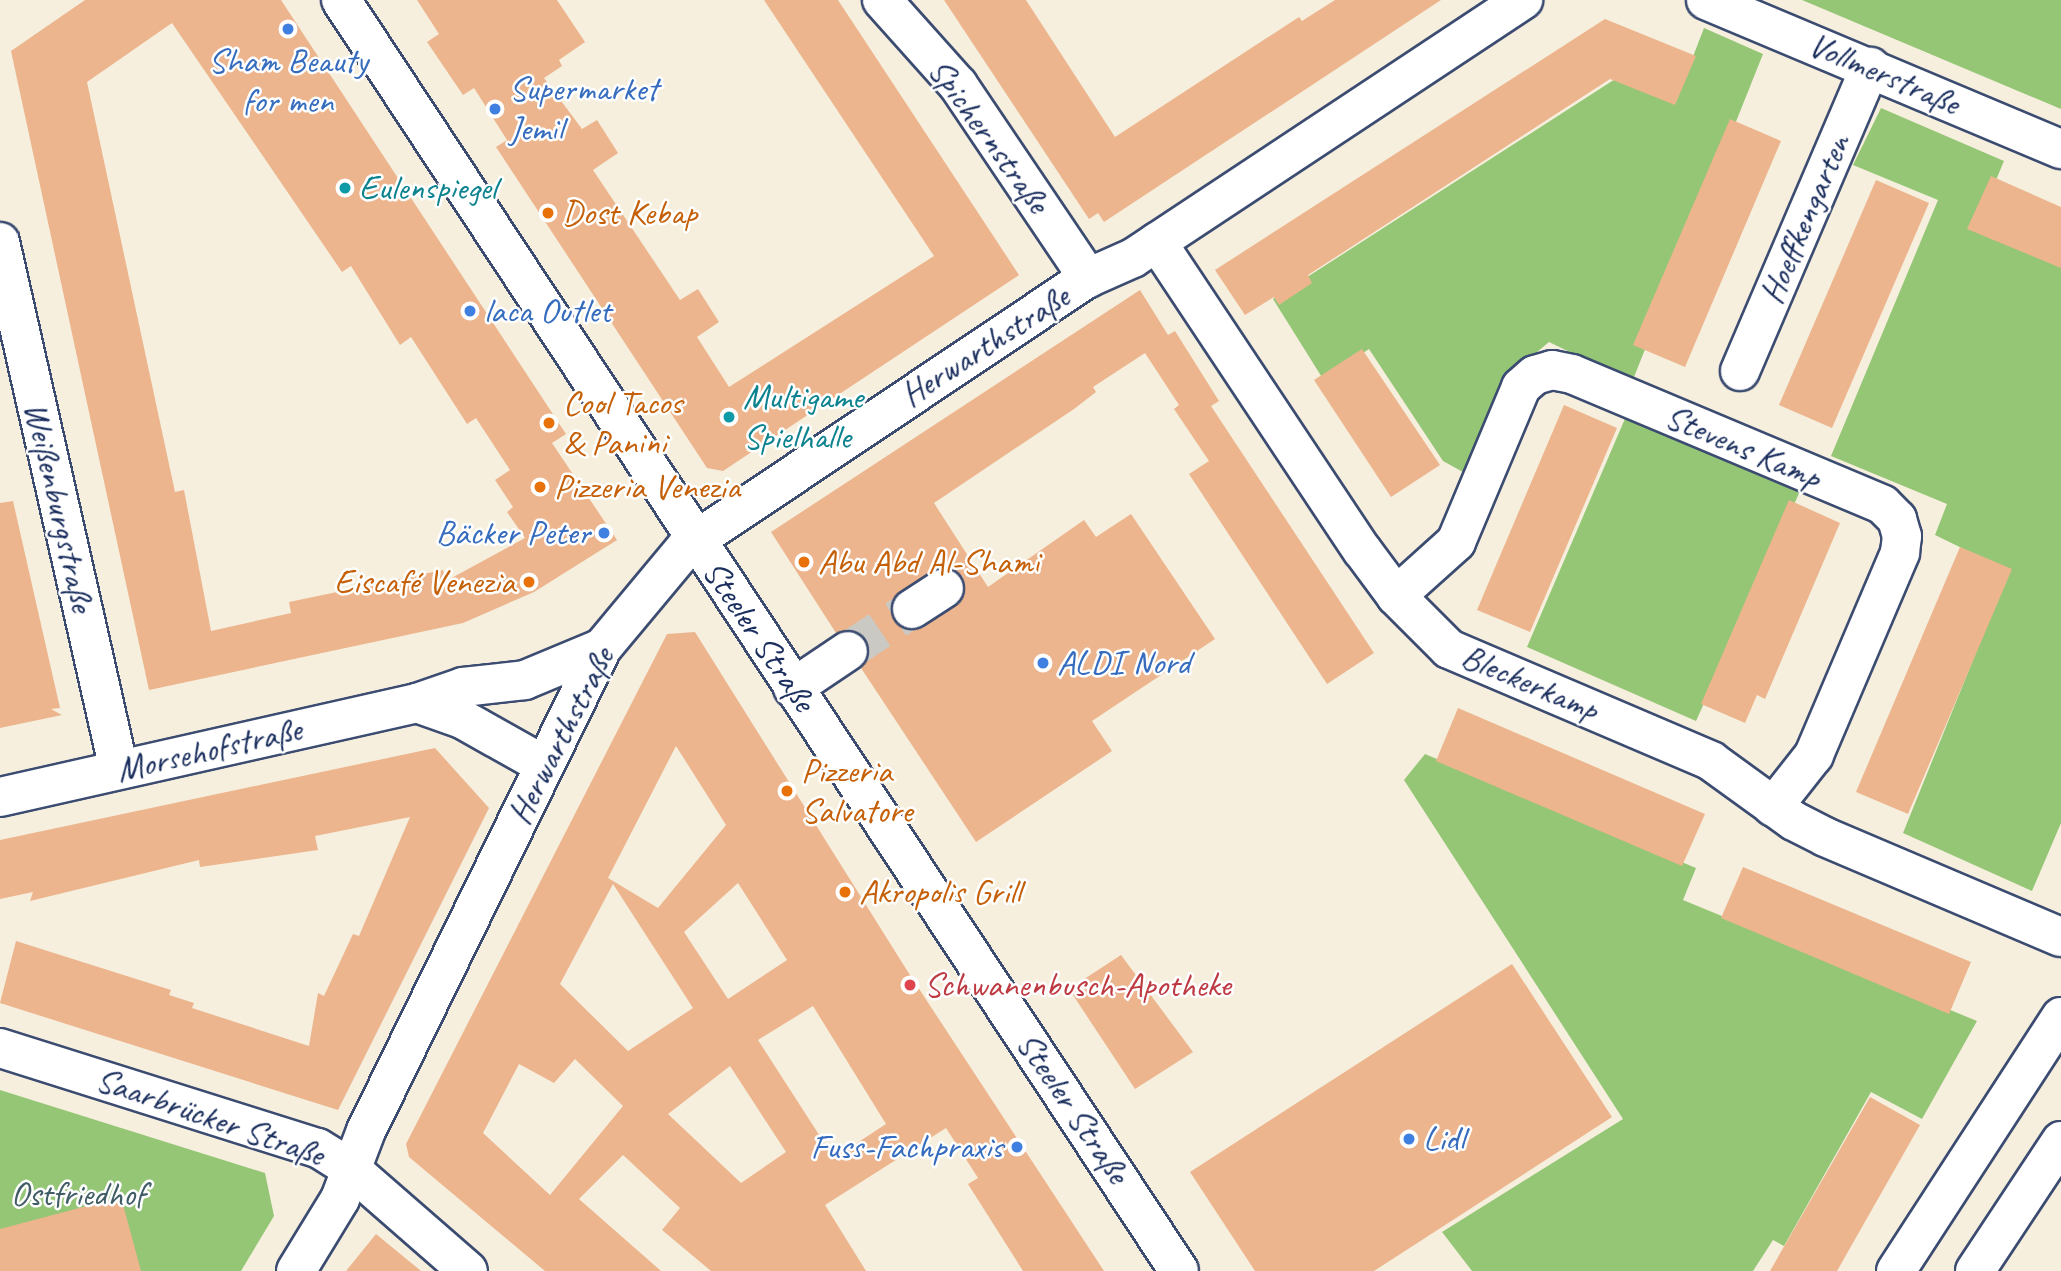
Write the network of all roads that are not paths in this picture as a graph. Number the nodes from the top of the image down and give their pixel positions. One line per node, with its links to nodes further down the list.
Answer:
1 (341, 0): 11 (street, Steeler Straße)
2 (882, 0): 9 (street, Spichernstraße)
3 (1523, 0): 7 (street, Herwarthstraße)
4 (1706, 0): 5 (street, Vollmerstraße)
5 (1870, 67): 6 (street, Vollmerstraße); 10 (street, Hoeffkengarten)
6 (2061, 149)
7 (1157, 242): 9 (street, Herwarthstraße); 13 (street, Bleckerkamp)
8 (0, 243): 20 (street, Weißenburgstraße)
9 (1088, 278): 11 (street, Herwarthstraße)
10 (1740, 371)
11 (694, 541): 15 (street, Herwarthstraße); 17 (street, Steeler Straße)
12 (944, 588): 14 (street)
13 (1395, 596): 22 (street, Bleckerkamp); 22 (street, Stevens Kamp)
14 (912, 609)
15 (602, 648): 18 (street, Morsehofstraße); 19 (street, Herwarthstraße)
16 (848, 651): 17 (street)
17 (793, 688): 30 (street, Steeler Straße)
18 (417, 703): 19 (street); 20 (street, Morsehofstraße)
19 (544, 765): 27 (street, Herwarthstraße)
20 (119, 770): 21 (street, Morsehofstraße)
21 (0, 797)
22 (1773, 807): 23 (street, Bleckerkamp)
23 (2061, 937)
24 (2061, 1017): 31 (street)
25 (0, 1048): 27 (street, Saarbrücker Straße)
26 (2061, 1141): 32 (street)
27 (351, 1169): 28 (street, Herwarthstraße); 29 (street, Saarbrücker Straße)
28 (296, 1271)
29 (468, 1271)
30 (1179, 1271)
31 (1896, 1271)
32 (1975, 1271)

